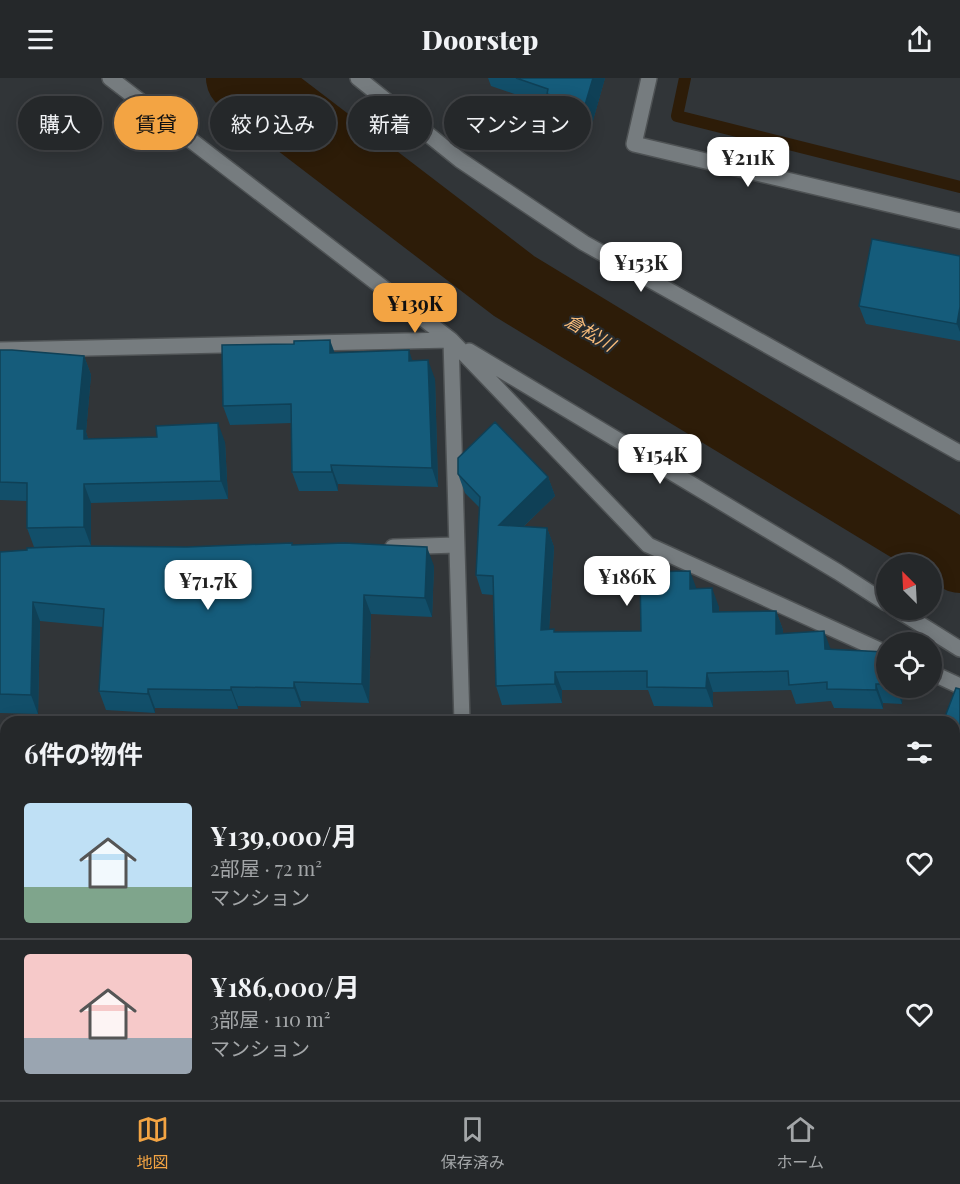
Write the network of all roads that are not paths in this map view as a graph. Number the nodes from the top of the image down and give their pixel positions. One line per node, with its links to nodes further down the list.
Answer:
1 (110, 78): 5 (street)
2 (358, 78): 7 (street)
3 (649, 78): 4 (street)
4 (960, 221)
5 (451, 340): 6 (street); 8 (street); 10 (street); 12 (street)
6 (0, 350)
7 (960, 453)
8 (456, 545): 9 (street); 16 (street)
9 (375, 548)
10 (876, 597)
11 (914, 620): 13 (street)
12 (876, 648)
13 (960, 649)
14 (942, 678): 15 (street)
15 (960, 686)
16 (462, 716)

